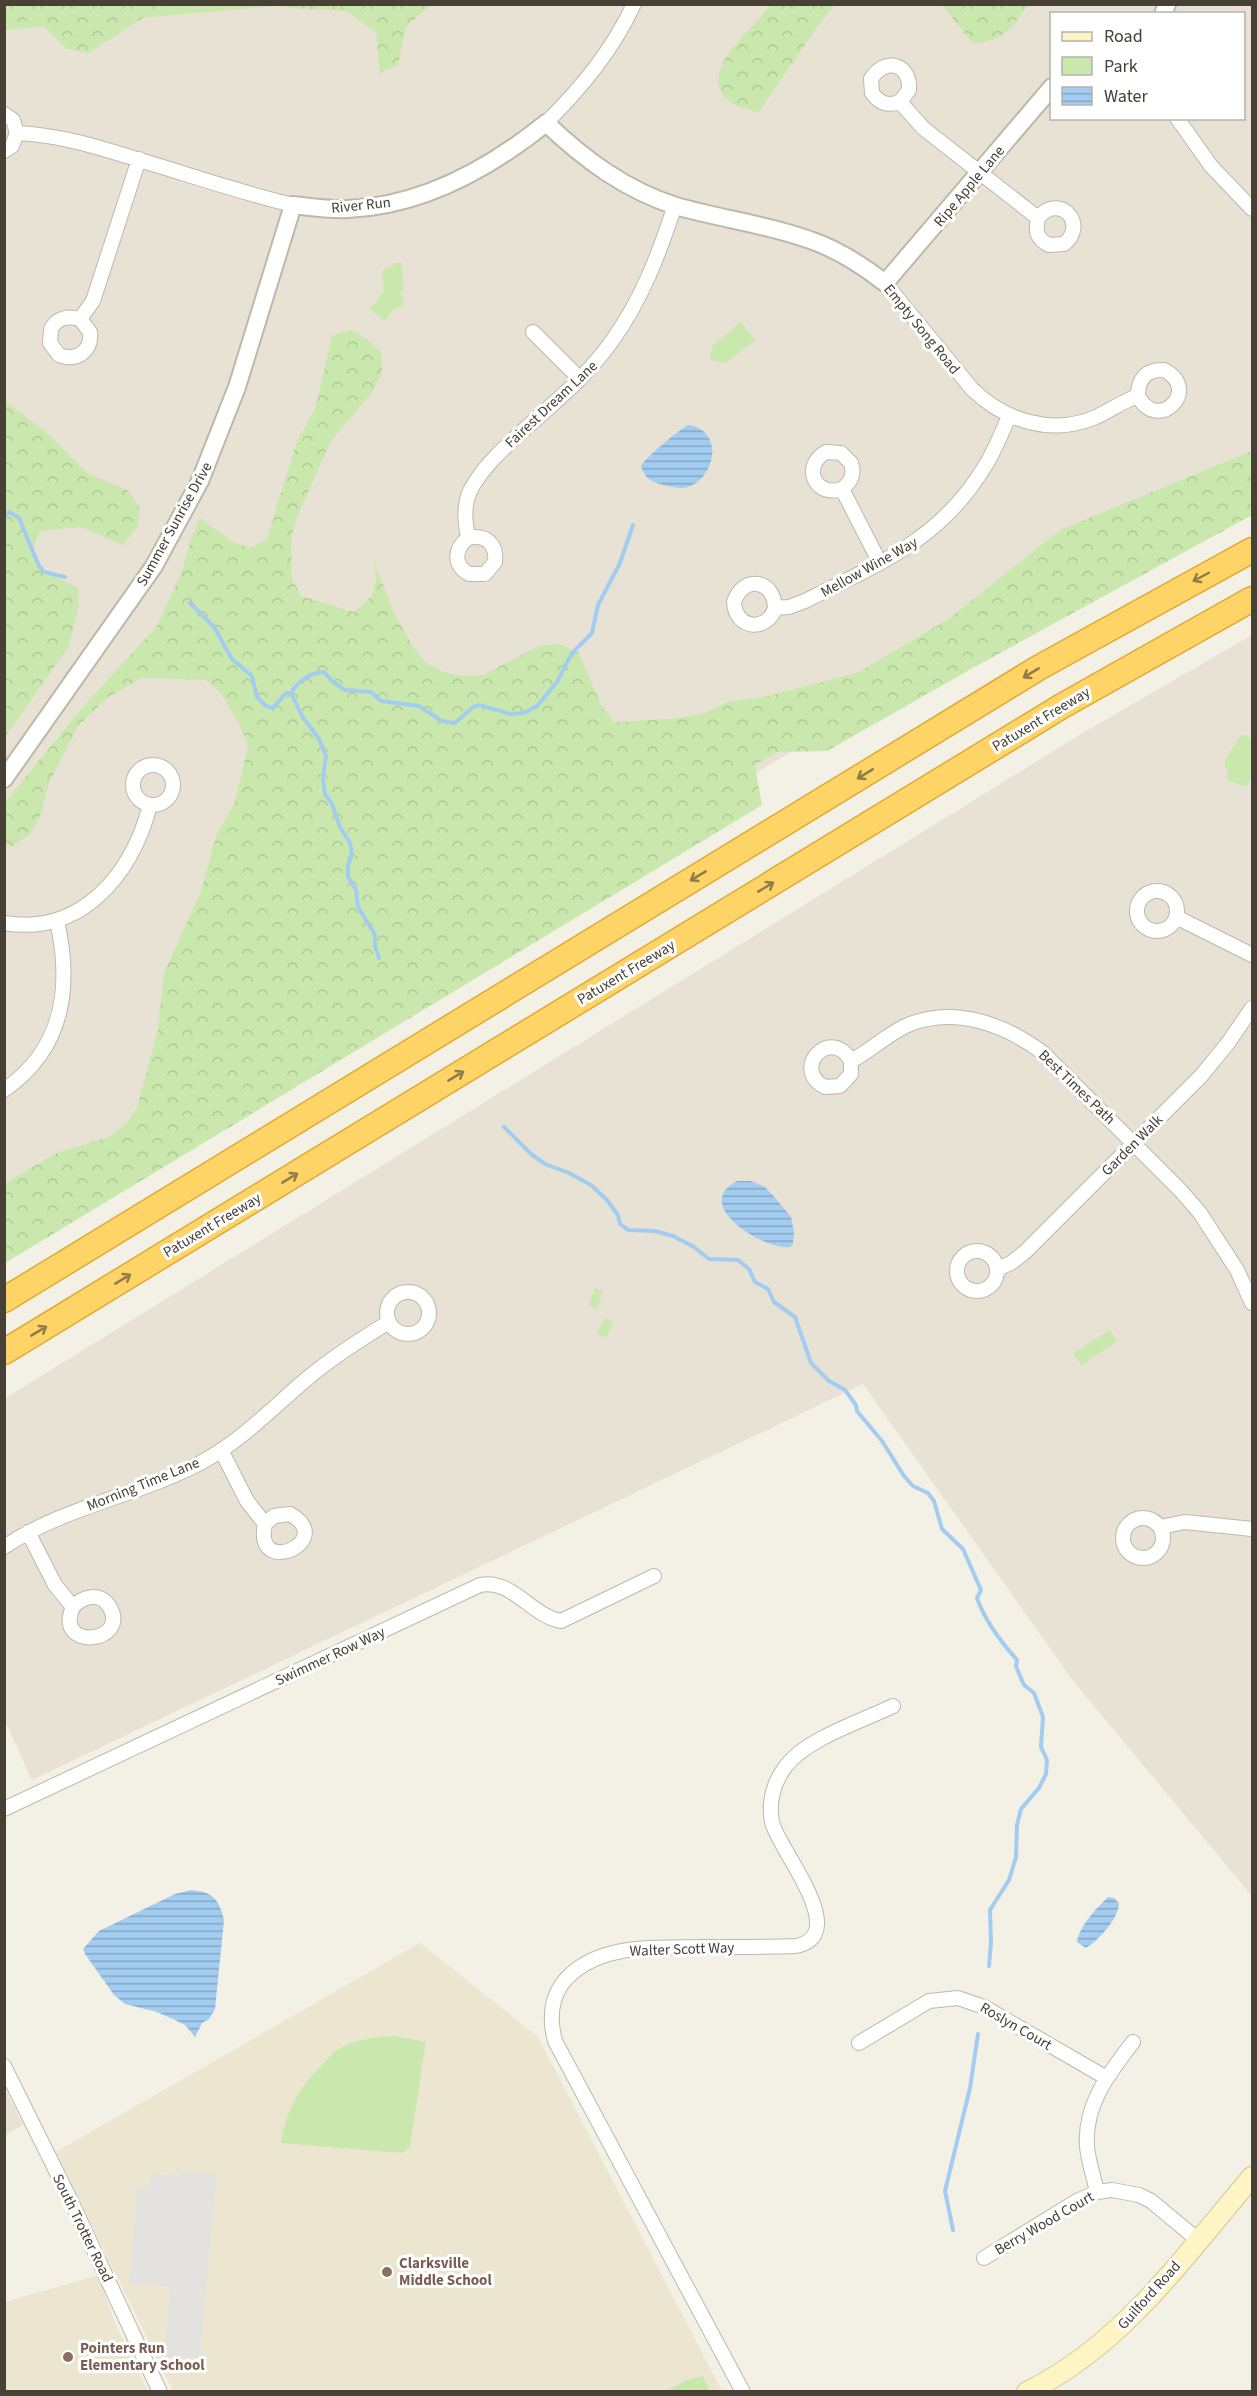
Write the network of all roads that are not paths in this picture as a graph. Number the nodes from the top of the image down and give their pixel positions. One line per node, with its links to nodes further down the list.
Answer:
1 (634, 4): 6 (street, River Run)
2 (1050, 89): 10 (street, Ripe Apple Lane)
3 (900, 102): 10 (street)
4 (4, 114): 7 (street)
5 (1178, 120): 13 (street)
6 (546, 123): 11 (street, River Run); 12 (street, Empty Song Road)
7 (17, 133): 8 (street); 9 (street, River Run)
8 (4, 151)
9 (139, 159): 11 (street, River Run); 16 (street)
10 (980, 173): 14 (street); 15 (street, Ripe Apple Lane)
11 (293, 205): 27 (street, Summer Sunrise Drive)
12 (675, 205): 15 (street, Empty Song Road); 18 (street, Fairest Dream Lane)
13 (1252, 209)
14 (1038, 218)
15 (885, 283): 20 (street, Empty Song Road)
16 (80, 319)
17 (533, 332): 18 (street)
18 (580, 379): 22 (street, Fairest Dream Lane)
19 (1138, 396): 20 (street, Empty Song Road)
20 (1009, 417): 24 (street, Mellow Wine Way)
21 (842, 489): 24 (street)
22 (468, 538)
23 (1252, 550): 38 (highway, one-way to 38)
24 (880, 563): 26 (street, Mellow Wine Way)
25 (1252, 599): 41 (highway, Patuxent Freeway, one-way to 25)
26 (776, 608)
27 (4, 779)
28 (150, 805): 30 (street)
29 (1176, 917): 32 (street)
30 (57, 921): 31 (street); 35 (street)
31 (4, 923)
32 (1252, 955)
33 (1252, 1008): 36 (street, Garden Walk)
34 (851, 1061): 36 (street, Best Times Path)
35 (4, 1090)
36 (1134, 1143): 37 (street, Garden Walk); 39 (street, Best Times Path)
37 (998, 1269)
38 (4, 1300)
39 (1252, 1303)
40 (389, 1322): 42 (street, Morning Time Lane)
41 (4, 1352)
42 (221, 1450): 43 (street); 46 (street, Morning Time Lane)
43 (266, 1524)
44 (1160, 1527): 45 (street)
45 (1252, 1529)
46 (28, 1532): 47 (street, Morning Time Lane); 49 (street)
47 (4, 1547)
48 (654, 1576): 51 (street, Swimmer Row Way)
49 (73, 1607)
50 (893, 1706): 61 (street, Walter Scott Way)
51 (4, 1809)
52 (1133, 2042): 55 (street)
53 (859, 2043): 55 (street, Roslyn Court)
54 (4, 2066): 60 (street, South Trotter Road)
55 (1106, 2077): 57 (street)
56 (1252, 2177): 58 (main road, Guilford Road)
57 (1097, 2192): 58 (street, Berry Wood Court); 59 (street, Berry Wood Court)
58 (1198, 2240): 62 (main road, Guilford Road)
59 (984, 2258)
60 (160, 2391)
61 (743, 2391)
62 (1027, 2391)

